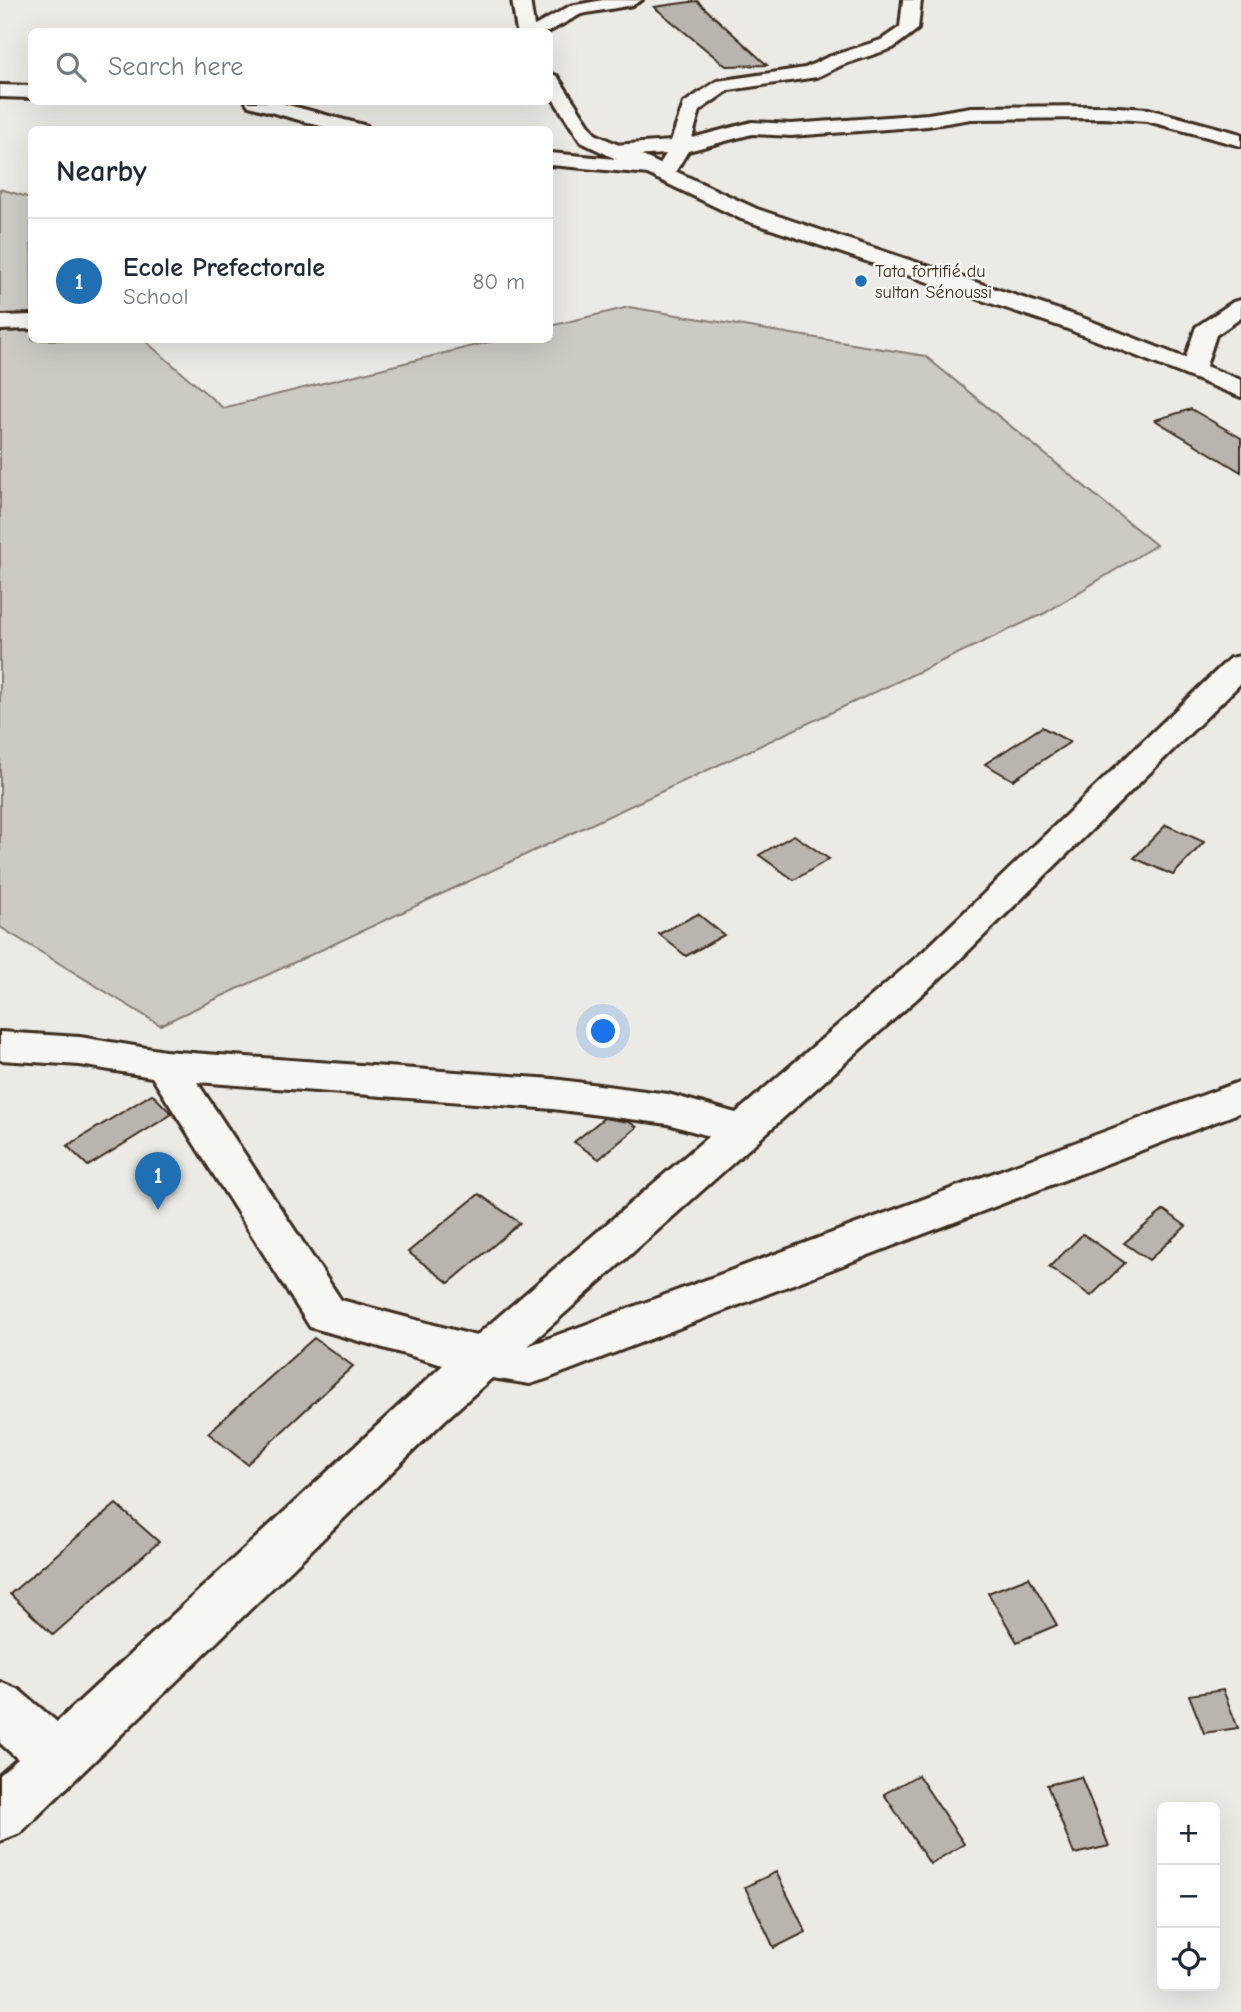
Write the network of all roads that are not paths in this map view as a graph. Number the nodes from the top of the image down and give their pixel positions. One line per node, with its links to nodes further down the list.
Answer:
1 (521, 0): 4 (street)
2 (633, 0): 5 (street)
3 (912, 0): 12 (street)
4 (525, 28)
5 (541, 28)
6 (553, 85): 13 (street)
7 (0, 91): 8 (street)
8 (28, 92)
9 (267, 105): 10 (street)
10 (345, 126)
11 (1241, 140): 12 (street)
12 (680, 147): 13 (street); 15 (street)
13 (614, 151): 15 (street)
14 (553, 159): 15 (street)
15 (656, 172): 19 (street)
16 (1241, 307): 19 (street)
17 (28, 322): 18 (street)
18 (0, 323)
19 (1194, 370): 20 (street)
20 (1241, 389)
21 (1241, 665): 25 (street)
22 (0, 1046): 23 (street)
23 (165, 1065): 25 (street); 26 (street)
24 (1241, 1096): 26 (street)
25 (742, 1130): 26 (street)
26 (483, 1357): 28 (street)
27 (0, 1708): 28 (street)
28 (57, 1758): 29 (street)
29 (0, 1813)

